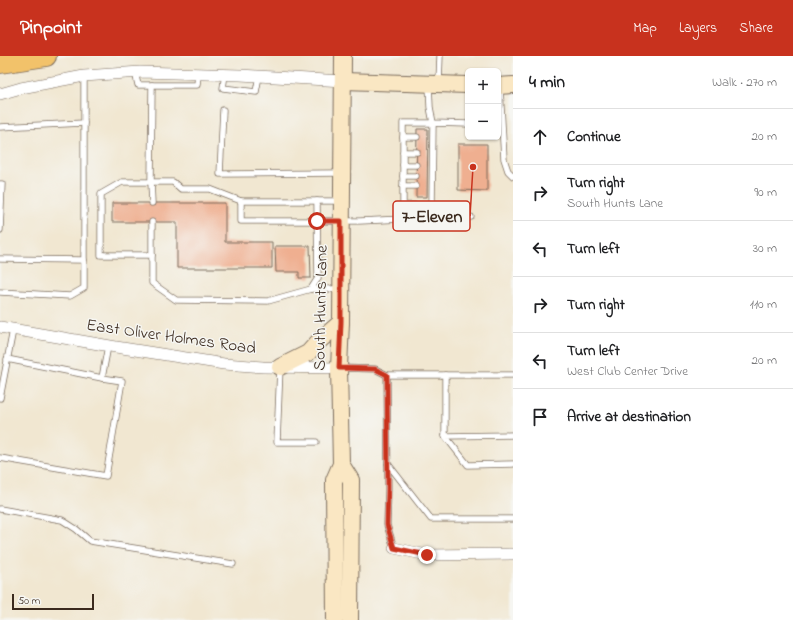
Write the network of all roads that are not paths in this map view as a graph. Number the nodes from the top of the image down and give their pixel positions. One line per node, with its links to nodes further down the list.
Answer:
1 (46, 56): 4 (highway)
2 (343, 56): 10 (main road, South Hunts Lane)
3 (440, 56): 11 (lane)
4 (0, 63)
5 (135, 72): 6 (street); 8 (street); 12 (lane)
6 (198, 74): 7 (street); 12 (lane)
7 (225, 74): 9 (street); 9 (lane)
8 (84, 76): 15 (street); 17 (lane)
9 (259, 76): 10 (street)
10 (343, 81): 11 (main road); 27 (main road, South Hunts Lane)
11 (434, 84): 13 (main road); 18 (lane)
12 (152, 85): 31 (lane)
13 (465, 85)
14 (504, 86): 30 (lane)
15 (0, 94)
16 (223, 110): 27 (lane)
17 (84, 123): 20 (lane); 50 (lane)
18 (432, 124): 19 (lane); 21 (lane); 40 (lane)
19 (465, 124)
20 (0, 127)
21 (403, 137): 22 (lane); 23 (lane)
22 (417, 137)
23 (403, 152): 24 (lane); 26 (lane)
24 (417, 152)
25 (416, 165): 26 (lane)
26 (403, 166): 28 (lane)
27 (342, 173): 37 (main road, South Hunts Lane)
28 (403, 176): 29 (lane); 33 (lane)
29 (416, 176)
30 (513, 176)
31 (152, 182): 35 (lane); 38 (lane); 48 (lane)
32 (0, 184): 47 (lane)
33 (403, 186): 34 (lane); 39 (lane)
34 (416, 186)
35 (241, 201): 36 (lane); 44 (lane)
36 (317, 201): 37 (lane); 44 (lane)
37 (341, 201): 45 (main road, South Hunts Lane)
38 (152, 204)
39 (403, 205): 40 (lane); 42 (lane)
40 (432, 206): 43 (lane)
41 (471, 217): 43 (lane)
42 (403, 218): 43 (lane); 45 (lane)
43 (432, 219)
44 (317, 221): 45 (lane); 51 (lane)
45 (341, 221): 52 (main road, South Hunts Lane)
46 (152, 222): 48 (lane)
47 (0, 230)
48 (152, 255): 51 (lane)
49 (0, 259): 50 (lane)
50 (84, 260): 53 (lane)
51 (311, 289): 52 (lane)
52 (342, 289): 54 (main road, South Hunts Lane)
53 (0, 292)
54 (341, 322): 59 (main road); 60 (main road, South Hunts Lane)
55 (0, 327): 56 (street, East Oliver Holmes Road)
56 (13, 330): 57 (street, East Oliver Holmes Road); 58 (lane)
57 (108, 346): 59 (street, East Oliver Holmes Road); 64 (lane)
58 (7, 359): 64 (lane); 65 (lane)
59 (280, 367): 60 (street, East Oliver Holmes Road); 68 (lane)
60 (339, 368): 62 (lane); 70 (main road, South Hunts Lane)
61 (513, 374): 63 (lane)
62 (387, 375): 63 (lane); 71 (lane)
63 (445, 375): 67 (lane)
64 (102, 378): 69 (lane)
65 (0, 398)
66 (513, 435): 67 (lane)
67 (445, 436): 72 (lane)
68 (316, 442)
69 (0, 458)
70 (341, 464): 78 (main road, South Hunts Lane); 79 (main road)
71 (388, 464): 74 (lane); 75 (lane)
72 (513, 464)
73 (0, 509): 77 (lane)
74 (513, 518)
75 (394, 548): 76 (street)
76 (513, 554)
77 (233, 564)
78 (335, 620)
79 (350, 620)

